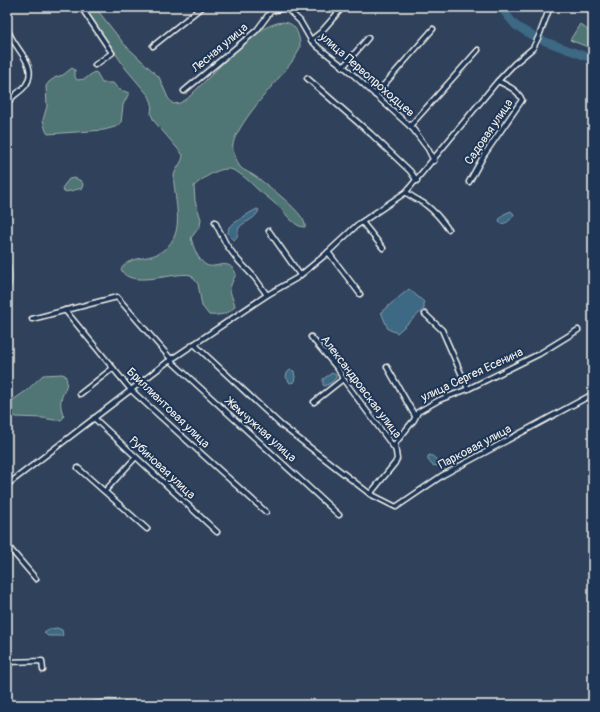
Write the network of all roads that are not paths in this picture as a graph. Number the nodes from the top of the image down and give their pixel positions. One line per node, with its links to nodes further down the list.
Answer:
1 (80, 7): 12 (street)
2 (202, 7): 10 (street)
3 (285, 7): 9 (street, улица Первопроходцев); 16 (street, Лесная улица)
4 (343, 7): 9 (street)
5 (550, 7): 15 (street)
6 (7, 26): 18 (street)
7 (433, 29): 17 (street)
8 (368, 38): 13 (street)
9 (311, 40): 13 (street, улица Первопроходцев)
10 (153, 46)
11 (478, 50): 19 (street)
12 (96, 65)
13 (343, 67): 17 (street, улица Первопроходцев)
14 (307, 78): 21 (street)
15 (498, 80): 20 (street); 22 (street, Садовая улица)
16 (184, 91)
17 (375, 95): 19 (street, улица Первопроходцев)
18 (7, 105)
19 (410, 126): 20 (street, улица Первопроходцев)
20 (434, 161): 21 (street)
21 (417, 181): 23 (street)
22 (468, 182)
23 (406, 192): 25 (street); 26 (street)
24 (215, 222): 32 (street)
25 (362, 222): 28 (street); 29 (street)
26 (448, 229)
27 (269, 231): 30 (street)
28 (383, 248)
29 (328, 252): 30 (street); 31 (street)
30 (300, 275): 32 (street)
31 (360, 294)
32 (267, 296): 38 (street)
33 (65, 310): 35 (street, Жемчужная улица); 39 (street, Жемчужная улица); 41 (street, Бриллиантовая улица)
34 (425, 314): 43 (street)
35 (32, 319)
36 (578, 330): 43 (street, улица Сергея Есенина)
37 (311, 337): 42 (street, Александровская улица)
38 (194, 344): 39 (street); 55 (street, Парковая улица)
39 (170, 360): 44 (street); 57 (street, Жемчужная улица)
40 (388, 367): 48 (street)
41 (113, 368): 44 (street, Бриллиантовая улица); 45 (street)
42 (343, 379): 47 (street); 50 (street, Александровская улица)
43 (468, 389): 48 (street, улица Сергея Есенина)
44 (131, 390): 49 (street); 56 (street, Бриллиантовая улица)
45 (80, 394)
46 (593, 394): 55 (street, Парковая улица)
47 (314, 402)
48 (415, 416): 50 (street, улица Сергея Есенина)
49 (94, 418): 51 (street, Рубиновая улица); 53 (street)
50 (395, 449): 55 (street, улица Сергея Есенина)
51 (136, 457): 54 (street); 59 (street, Рубиновая улица)
52 (78, 468): 54 (street)
53 (7, 484)
54 (105, 491): 58 (street)
55 (370, 494)
56 (266, 512)
57 (339, 515)
58 (147, 529)
59 (217, 532)
60 (7, 544): 61 (street)
61 (36, 579)
62 (7, 662): 63 (street)
63 (43, 670)

